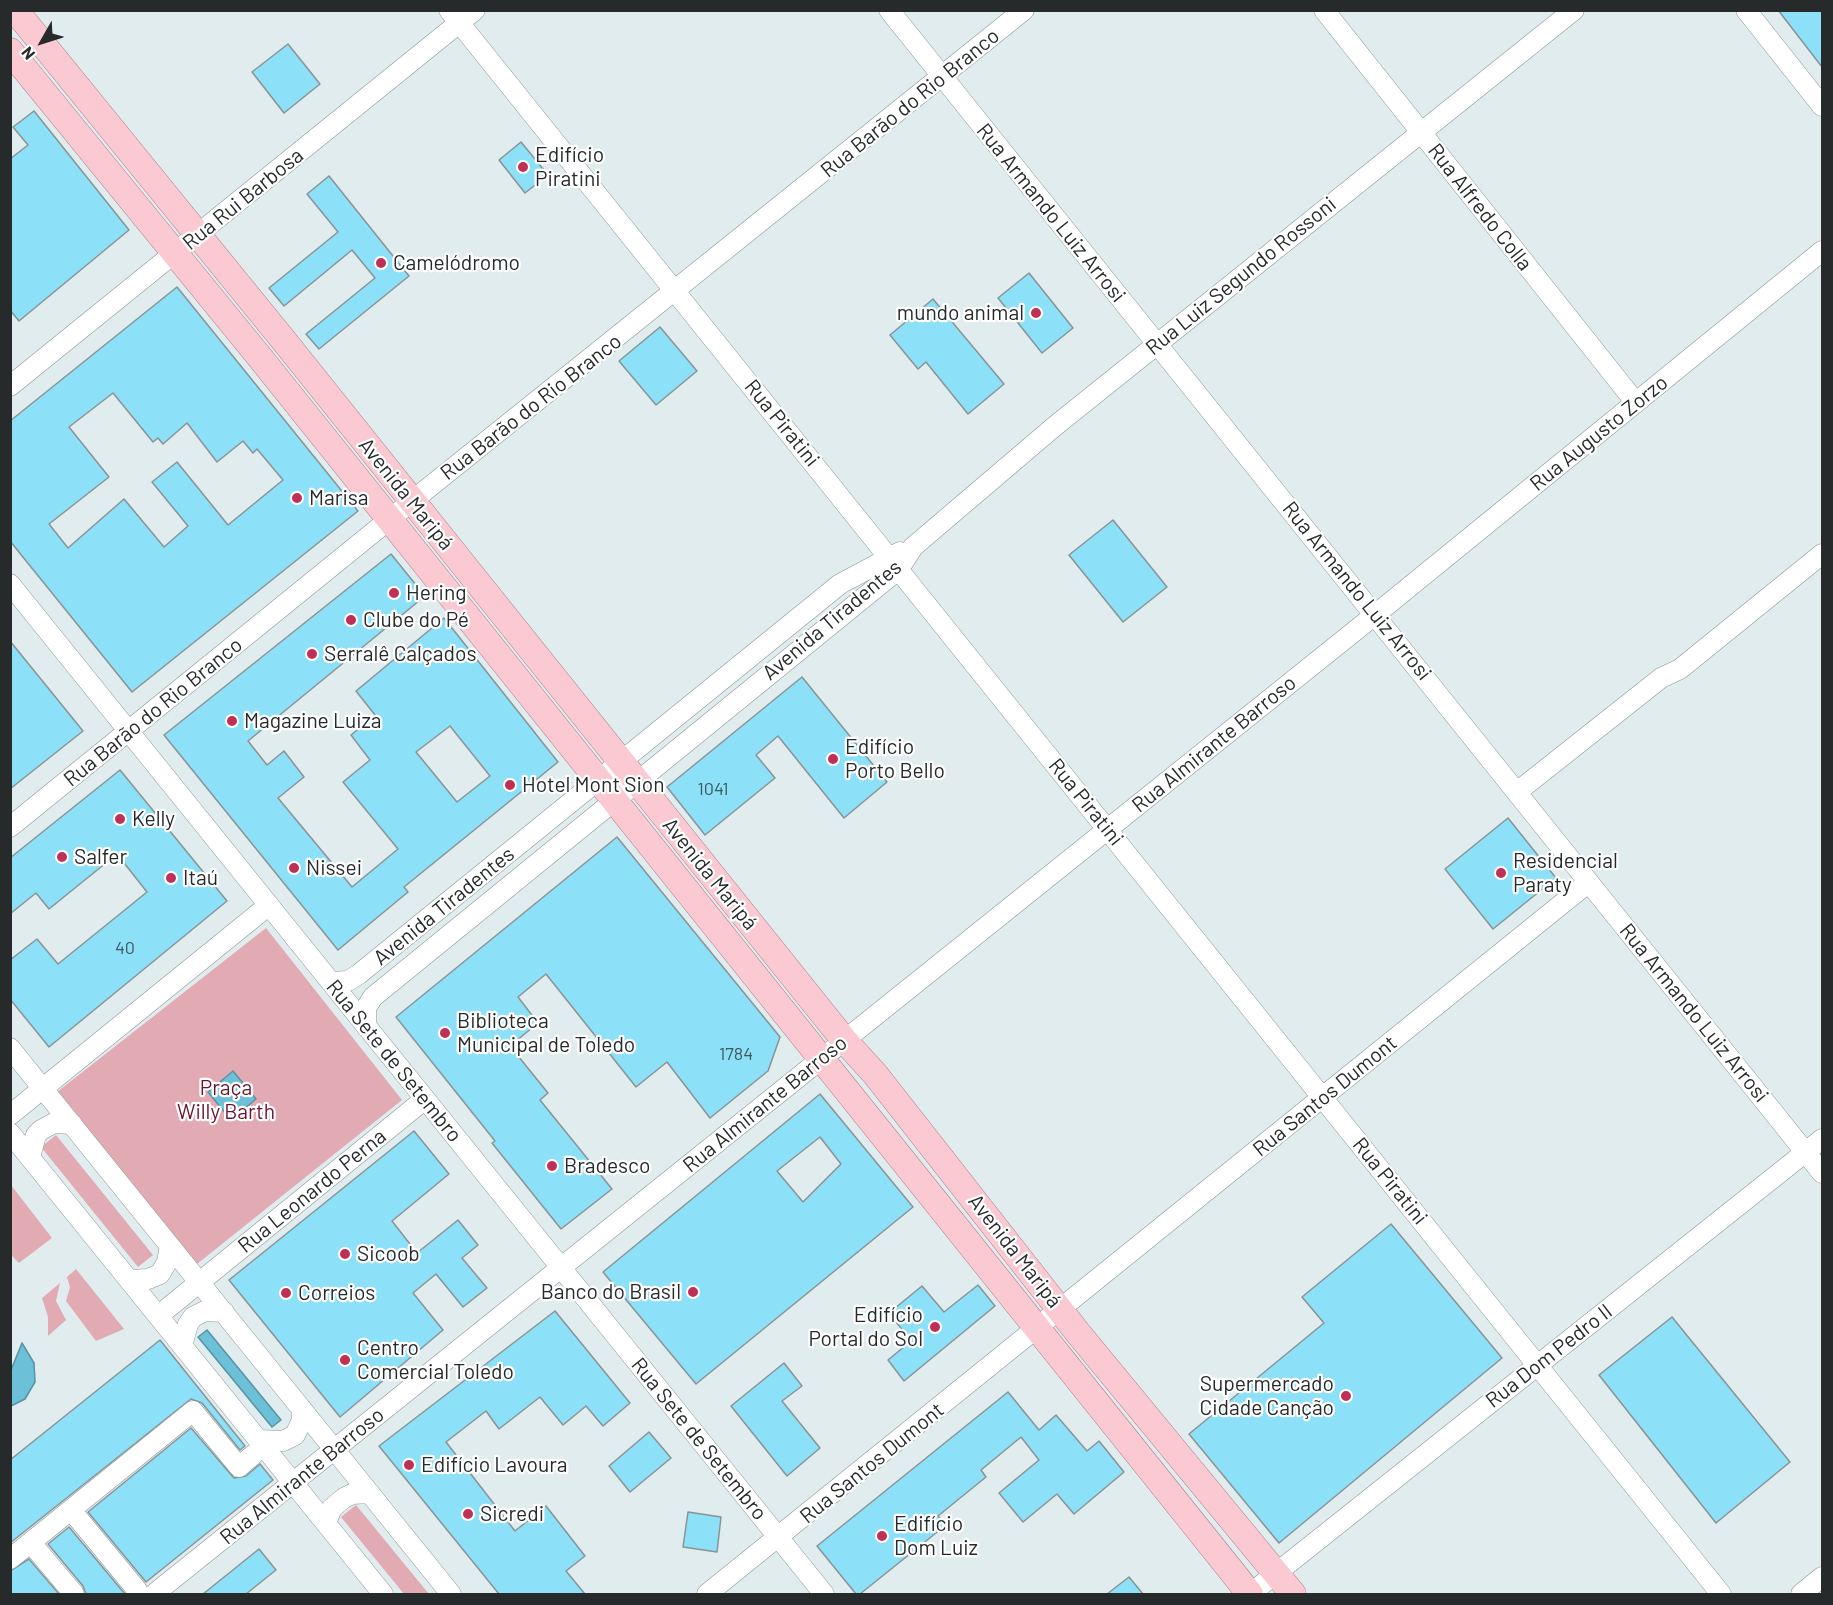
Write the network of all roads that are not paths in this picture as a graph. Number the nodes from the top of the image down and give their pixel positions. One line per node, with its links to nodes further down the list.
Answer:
1 (15, 10): 11 (main road, Avenida Maripá)
2 (475, 10): 8 (street, Rua Rui Barbosa)
3 (889, 10): 10 (street, Rua Armando Luiz Arrosi)
4 (1024, 10): 10 (street, Rua Barão do Rio Branco)
5 (1324, 10): 14 (street, Rua Alfredo Colla)
6 (1574, 10): 14 (street, Rua Luiz Segundo Rossoni)
7 (1746, 10): 12 (street)
8 (454, 17): 15 (street, Rua Rui Barbosa); 18 (street, Rua Piratini)
9 (10, 51): 13 (main road, Avenida Maripá)
10 (942, 77): 18 (street, Rua Barão do Rio Branco); 19 (street, Rua Armando Luiz Arrosi)
11 (80, 89): 13 (main road); 15 (main road, Avenida Maripá)
12 (1822, 106)
13 (58, 108): 17 (main road, Avenida Maripá)
14 (1421, 132): 19 (street, Rua Luiz Segundo Rossoni); 21 (street, Rua Alfredo Colla)
15 (198, 235): 17 (street, Rua Rui Barbosa); 22 (main road, Avenida Maripá)
16 (1822, 250): 21 (street, Rua Augusto Zorzo)
17 (176, 253): 20 (street, Rua Rui Barbosa); 23 (main road, Avenida Maripá)
18 (675, 292): 24 (street, Rua Barão do Rio Branco); 30 (street, Rua Piratini)
19 (1156, 344): 27 (street, Rua Luiz Segundo Rossoni); 34 (street, Rua Armando Luiz Arrosi)
20 (10, 386)
21 (1636, 403): 34 (street, Rua Augusto Zorzo)
22 (383, 465): 23 (main road); 24 (main road, Avenida Maripá)
23 (360, 483): 25 (main road, Avenida Maripá)
24 (412, 501): 25 (street, Rua Barão do Rio Branco); 26 (main road, Avenida Maripá)
25 (389, 519): 28 (main road, Avenida Maripá); 37 (street, Rua Barão do Rio Branco)
26 (439, 535): 28 (main road); 35 (main road, Avenida Maripá)
27 (913, 547): 30 (street, Avenida Tiradentes)
28 (416, 552): 38 (main road, Avenida Maripá)
29 (1822, 554): 43 (street)
30 (894, 562): 32 (street, Avenida Tiradentes); 33 (street, Avenida Tiradentes); 48 (street, Rua Piratini)
31 (10, 584): 37 (street, Rua Sete de Setembro)
32 (840, 584): 33 (street); 36 (street, Avenida Tiradentes)
33 (857, 603): 39 (street, Avenida Tiradentes)
34 (1376, 614): 43 (street, Rua Armando Luiz Arrosi); 48 (street, Rua Almirante Barroso)
35 (593, 728): 38 (main road); 40 (main road, Avenida Maripá)
36 (659, 731): 39 (street); 40 (street, Avenida Tiradentes)
37 (130, 732): 47 (street, Rua Barão do Rio Branco); 52 (street, Rua Sete de Setembro)
38 (570, 745): 41 (main road, Avenida Maripá)
39 (674, 752): 42 (street, Avenida Tiradentes)
40 (621, 762): 41 (street, Avenida Tiradentes); 42 (main road, Avenida Maripá)
41 (598, 781): 44 (main road, Avenida Maripá); 45 (street, Avenida Tiradentes)
42 (636, 782): 44 (street, Avenida Tiradentes); 46 (main road, Avenida Maripá)
43 (1517, 792): 51 (street, Rua Armando Luiz Arrosi)
44 (614, 800): 49 (main road, Avenida Maripá); 50 (street, Avenida Tiradentes)
45 (552, 818): 50 (street); 53 (street, Avenida Tiradentes)
46 (664, 818): 49 (main road); 56 (main road, Avenida Maripá)
47 (10, 828)
48 (1108, 829): 59 (street, Rua Almirante Barroso); 65 (street, Rua Piratini)
49 (642, 836): 57 (main road, Avenida Maripá)
50 (569, 837): 55 (street, Avenida Tiradentes)
51 (1588, 882): 65 (street, Rua Santos Dumont); 71 (street, Rua Armando Luiz Arrosi)
52 (269, 905): 54 (street, Rua Sete de Setembro); 63 (street)
53 (368, 967): 54 (street, Avenida Tiradentes); 55 (street)
54 (331, 982): 58 (street, Rua Sete de Setembro)
55 (385, 987): 58 (street, Avenida Tiradentes)
56 (819, 1009): 57 (main road); 59 (main road, Avenida Maripá)
57 (792, 1024): 61 (main road, Avenida Maripá)
58 (366, 1026): 66 (street, Rua Sete de Setembro)
59 (844, 1040): 61 (street, Rua Almirante Barroso); 62 (main road, Avenida Maripá)
60 (11, 1057): 63 (street)
61 (821, 1060): 64 (main road, Avenida Maripá); 75 (street, Rua Almirante Barroso)
62 (875, 1074): 64 (main road); 76 (main road, Avenida Maripá)
63 (43, 1089): 67 (street); 68 (street)
64 (850, 1097): 79 (main road, Avenida Maripá)
65 (1323, 1097): 80 (street, Rua Santos Dumont); 87 (street, Rua Piratini)
66 (425, 1099): 75 (street, Rua Sete de Setembro); 78 (street, Rua Leonardo Perna)
67 (10, 1115)
68 (72, 1124): 72 (street); 74 (street)
69 (10, 1133): 72 (street)
70 (1822, 1139): 71 (street, Rua Dom Pedro II)
71 (1806, 1152): 73 (street, Rua Armando Luiz Arrosi); 87 (street, Rua Dom Pedro II)
72 (30, 1156): 77 (street)
73 (1822, 1173)
74 (170, 1246): 77 (street); 78 (street)
75 (561, 1268): 90 (street, Rua Almirante Barroso); 95 (street, Rua Sete de Setembro)
76 (1036, 1276): 79 (main road); 80 (main road, Avenida Maripá)
77 (130, 1280): 82 (street)
78 (200, 1283): 81 (street); 82 (street, Rua Leonardo Perna)
79 (1005, 1290): 83 (main road, Avenida Maripá)
80 (1061, 1310): 83 (street, Rua Santos Dumont); 85 (main road, Avenida Maripá)
81 (224, 1312): 84 (street); 88 (street)
82 (158, 1316): 84 (street)
83 (1036, 1331): 86 (main road, Avenida Maripá); 95 (street, Rua Santos Dumont)
84 (183, 1346): 89 (street)
85 (1090, 1347): 86 (main road); 97 (main road, Avenida Maripá)
86 (1064, 1365): 99 (main road, Avenida Maripá)
87 (1538, 1365): 100 (street, Rua Dom Pedro II); 110 (street, Rua Piratini)
88 (302, 1409): 89 (street); 90 (street)
89 (256, 1448): 91 (street); 93 (street)
90 (335, 1450): 91 (street, Rua Almirante Barroso); 92 (street)
91 (293, 1483): 94 (street); 102 (street, Rua Almirante Barroso)
92 (370, 1493): 94 (street); 105 (street)
93 (71, 1510): 96 (street); 102 (street)
94 (326, 1523): 104 (street)
95 (778, 1538): 106 (street, Rua Santos Dumont); 107 (street, Rua Sete de Setembro)
96 (31, 1543): 98 (street); 103 (street)
97 (1255, 1546): 99 (main road); 100 (main road, Avenida Maripá)
98 (10, 1559)
99 (1222, 1560): 108 (main road, Avenida Maripá)
100 (1276, 1574): 108 (street, Rua Dom Pedro II); 109 (main road, Avenida Maripá)
101 (1822, 1577): 111 (street)
102 (145, 1592)
103 (74, 1594)
104 (383, 1594)
105 (451, 1594)
106 (707, 1594)
107 (824, 1594)
108 (1250, 1594)
109 (1293, 1594)
110 (1721, 1594)
111 (1801, 1594)

